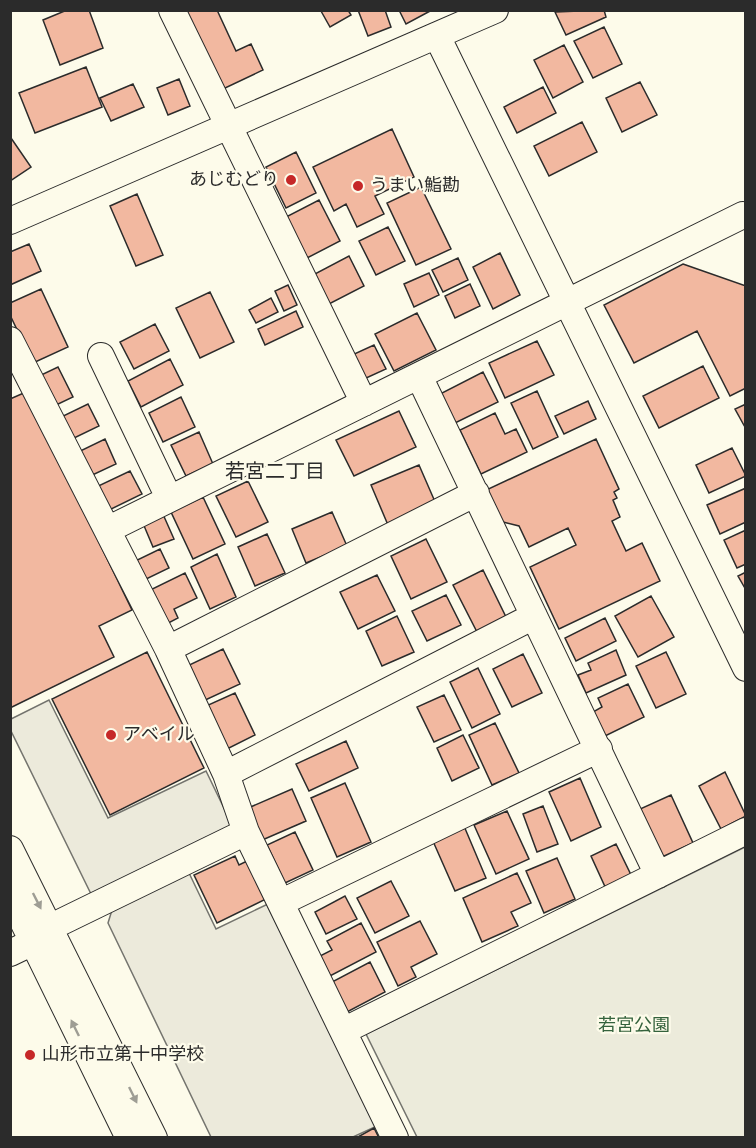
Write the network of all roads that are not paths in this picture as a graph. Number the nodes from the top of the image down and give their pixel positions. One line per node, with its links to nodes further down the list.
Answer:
1 (172, 10): 4 (street)
2 (495, 10): 3 (street)
3 (437, 36): 4 (street); 7 (street)
4 (229, 125): 6 (street); 11 (street)
5 (746, 216): 7 (street)
6 (10, 221)
7 (568, 303): 10 (street); 17 (street)
8 (10, 340): 14 (street)
9 (101, 356): 13 (street)
10 (419, 376): 11 (street); 12 (street)
11 (364, 403): 13 (street)
12 (476, 493): 15 (street); 16 (street)
13 (169, 498): 14 (street)
14 (109, 529): 16 (street)
15 (534, 616): 18 (street); 19 (street)
16 (168, 649): 19 (street)
17 (746, 668)
18 (598, 749): 23 (street); 25 (street)
19 (226, 774): 21 (street)
20 (746, 831): 23 (street)
21 (246, 832): 25 (street); 26 (street)
22 (10, 849): 26 (street, one-way to 26)
23 (658, 875): 27 (street)
24 (10, 895): 26 (street)
25 (282, 902): 27 (street)
26 (32, 940): 28 (street, one-way to 26); 29 (street, one-way to 29)
27 (344, 1031): 30 (street)
28 (129, 1137)
29 (154, 1137)
30 (395, 1137)

